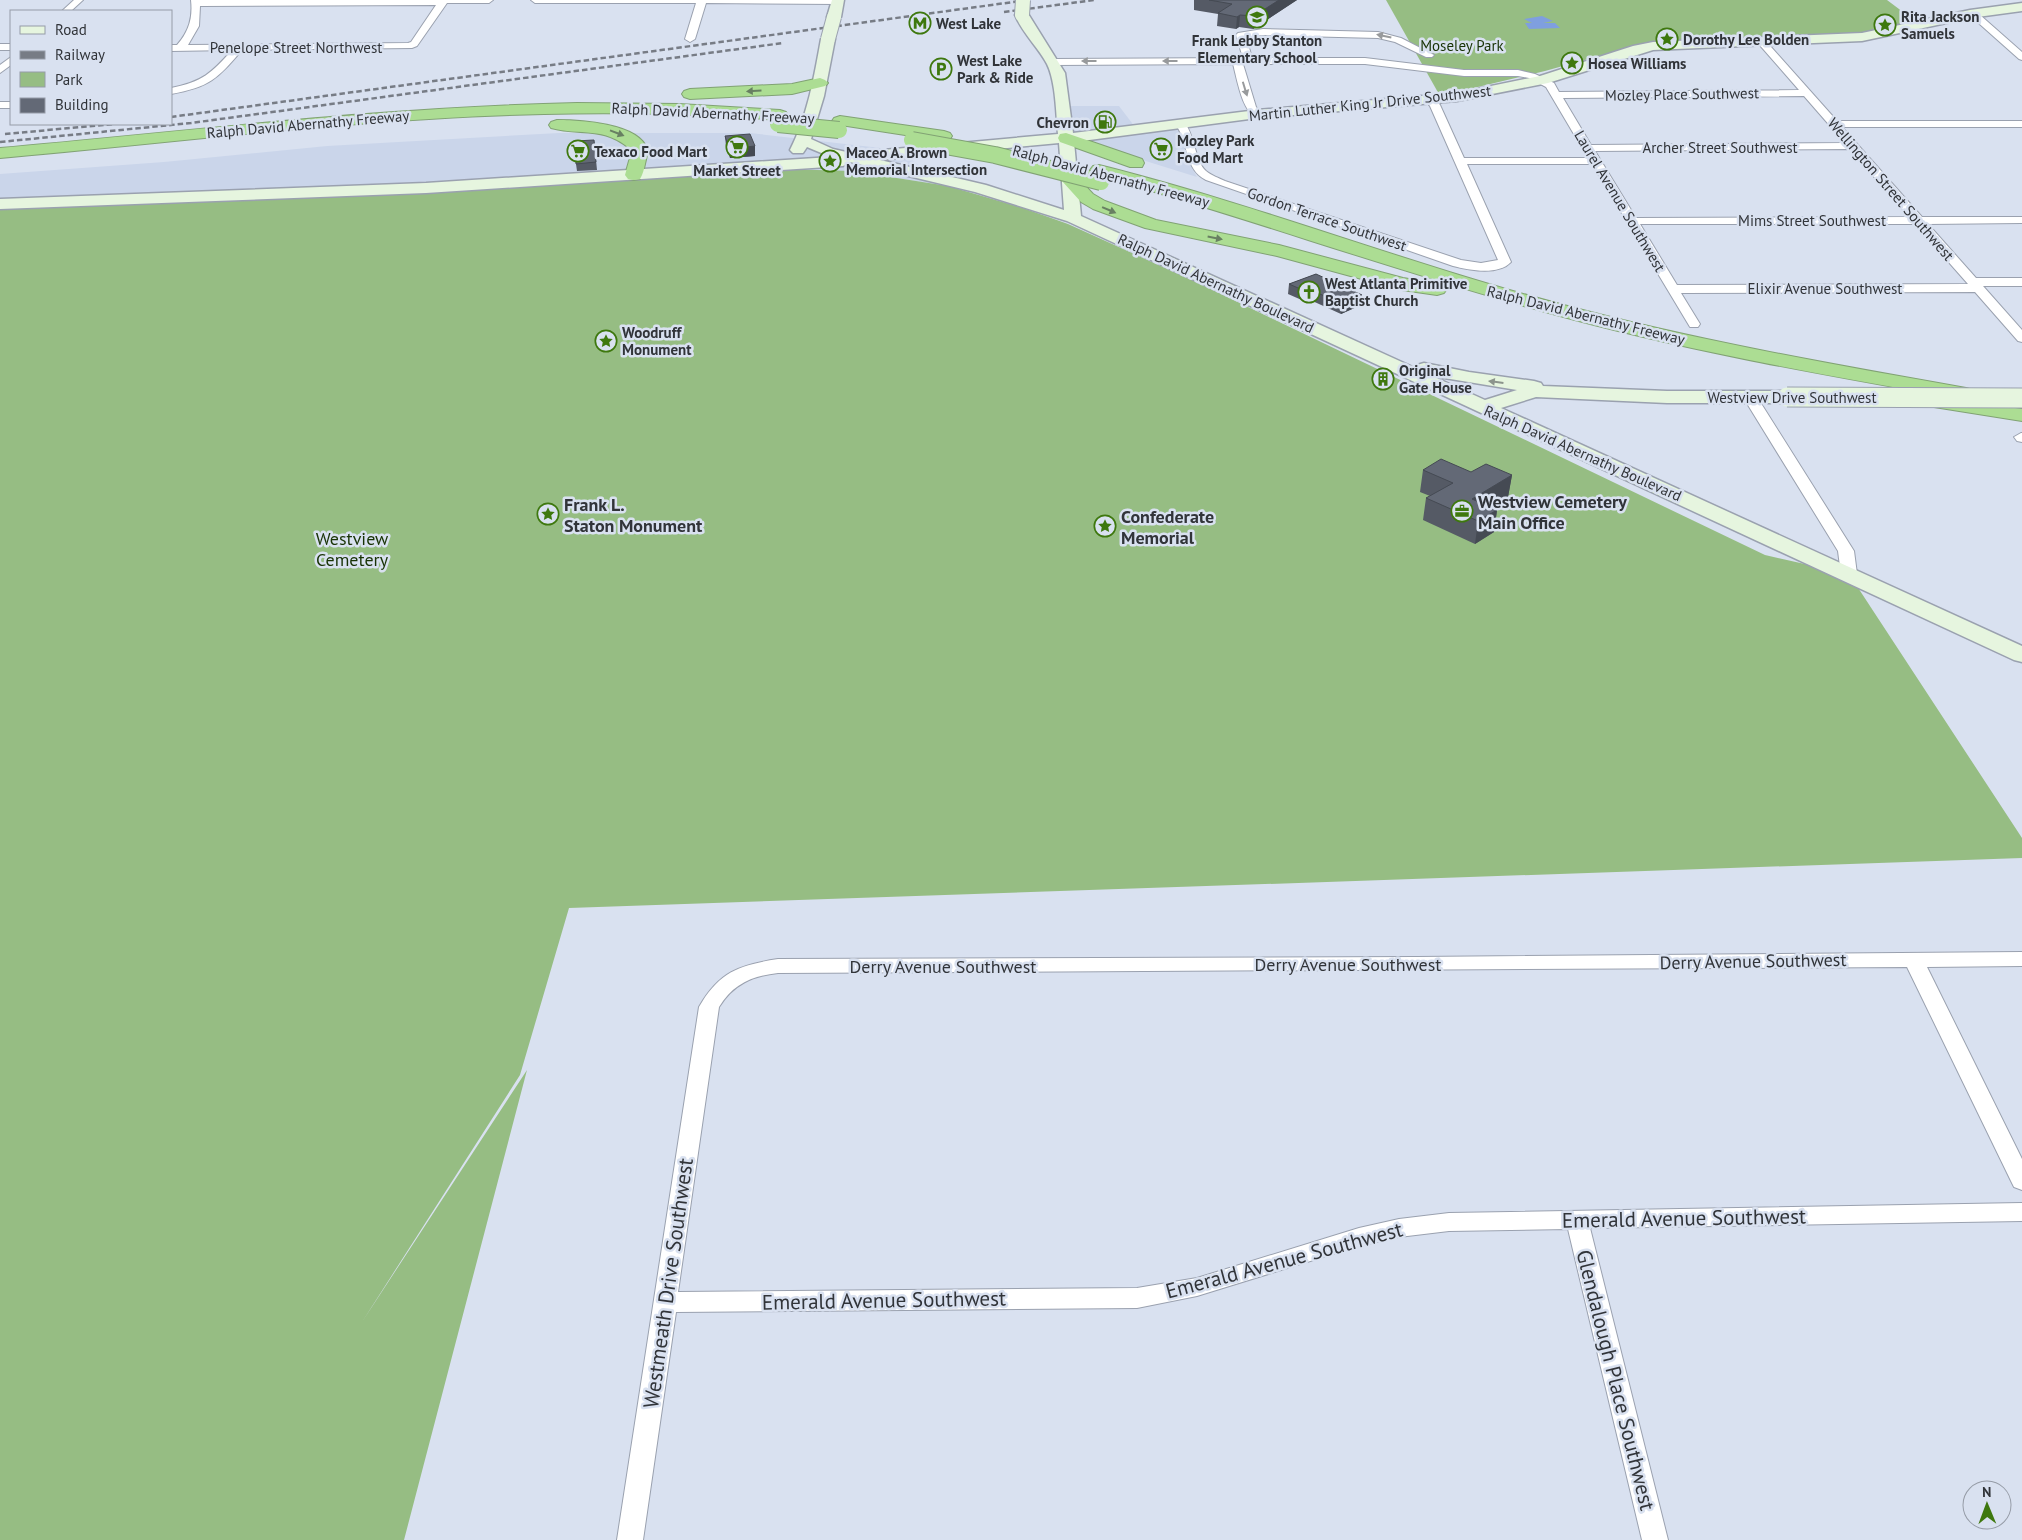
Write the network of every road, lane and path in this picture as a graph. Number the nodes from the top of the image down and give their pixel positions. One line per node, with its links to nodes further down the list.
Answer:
1 (79, 0): 11 (street)
2 (489, 0): 7 (street)
3 (536, 0): 4 (street)
4 (702, 0): 5 (street); 14 (street)
5 (838, 0): 26 (main road, bridge)
6 (1023, 0): 23 (main road, bridge)
7 (444, 1): 9 (street); 17 (street, Penelope Street Northwest)
8 (196, 2): 9 (street); 16 (street)
9 (297, 2)
10 (2022, 6): 12 (main road, Martin Luther King Jr Drive Southwest); 13 (main road, Martin Luther King Jr Drive Southwest)
11 (67, 10)
12 (1970, 14): 13 (main road, Martin Luther King Jr Drive Southwest); 19 (street)
13 (1849, 36): 15 (main road, Martin Luther King Jr Drive Southwest)
14 (690, 39)
15 (1760, 40): 25 (main road, Martin Luther King Jr Drive Southwest); 28 (street, Wellington Street Southwest)
16 (176, 48): 17 (street, Penelope Street Northwest)
17 (239, 48): 27 (street)
18 (1429, 54): 22 (street, one-way to 22)
19 (2022, 57)
20 (10, 61): 24 (street)
21 (1237, 61): 22 (street); 23 (street, one-way to 23); 31 (street, one-way to 31)
22 (1248, 61): 25 (street)
23 (1054, 62): 42 (main road)
24 (0, 70)
25 (1543, 80): 29 (street, Laurel Avenue Southwest); 30 (main road, Martin Luther King Jr Drive Southwest)
26 (819, 90): 39 (highway, one-way to 39); 43 (main road)
27 (172, 91)
28 (1807, 93): 29 (street, Mozley Place Southwest); 34 (street, Wellington Street Southwest)
29 (1556, 96): 46 (street, Laurel Avenue Southwest)
30 (1430, 100): 31 (main road, Martin Luther King Jr Drive Southwest); 53 (street)
31 (1257, 114): 33 (main road, Martin Luther King Jr Drive Southwest)
32 (779, 119): 37 (highway, Ralph David Abernathy Freeway, bridge); 39 (highway, Ralph David Abernathy Freeway); 40 (highway, Ralph David Abernathy Freeway)
33 (1181, 124): 41 (main road, Martin Luther King Jr Drive Southwest); 53 (street, Gordon Terrace Southwest)
34 (1833, 124): 35 (street); 45 (street, Wellington Street Southwest)
35 (2022, 124)
36 (539, 125): 57 (highway, one-way to 57)
37 (840, 125): 58 (highway, Ralph David Abernathy Freeway, bridge); 58 (highway, Ralph David Abernathy Freeway)
38 (510, 126): 40 (highway)
39 (237, 129): 48 (highway, Ralph David Abernathy Freeway)
40 (342, 129): 55 (highway)
41 (1117, 132): 42 (main road, Martin Luther King Jr Drive Southwest); 49 (highway)
42 (1066, 138): 44 (main road); 47 (main road); 49 (highway); 51 (main road); 52 (main road)
43 (808, 139): 47 (main road); 56 (main road)
44 (1024, 146): 50 (main road); 51 (main road)
45 (1851, 146): 46 (street, Archer Street Southwest); 63 (street, Wellington Street Southwest)
46 (1588, 148): 54 (street, Laurel Avenue Southwest)
47 (828, 152): 52 (main road)
48 (0, 153)
49 (1112, 154): 66 (highway)
50 (947, 155): 52 (main road); 59 (main road)
51 (1067, 156): 60 (main road)
52 (860, 160): 56 (main road); 59 (main road, Ralph David Abernathy Boulevard)
53 (1461, 161): 54 (street)
54 (1596, 161): 65 (street, Laurel Avenue Southwest)
55 (0, 162)
56 (802, 164): 57 (main road); 59 (main road)
57 (634, 175): 61 (main road)
58 (1100, 176): 66 (highway, Ralph David Abernathy Freeway); 70 (highway, Ralph David Abernathy Freeway)
59 (945, 179): 62 (main road, Ralph David Abernathy Boulevard)
60 (1071, 181): 62 (main road); 70 (highway, one-way to 70)
61 (0, 204)
62 (1073, 218): 73 (main road, Ralph David Abernathy Boulevard)
63 (1918, 220): 64 (street, Mims Street Southwest); 65 (street, Mims Street Southwest); 68 (street, Wellington Street Southwest)
64 (2022, 220)
65 (1632, 221): 69 (street, Laurel Avenue Southwest)
66 (1375, 254): 76 (highway, Ralph David Abernathy Freeway)
67 (2022, 282): 68 (street, Elixir Avenue Southwest)
68 (1975, 285): 69 (street, Elixir Avenue Southwest); 72 (street, Wellington Street Southwest)
69 (1673, 289): 71 (street, Laurel Avenue Southwest)
70 (1451, 291): 78 (highway, Ralph David Abernathy Freeway)
71 (1694, 324)
72 (2022, 338)
73 (1435, 377): 74 (main road, Westview Drive Southwest, one-way to 73); 77 (main road, Ralph David Abernathy Boulevard)
74 (1562, 391): 75 (main road, Westview Drive Southwest); 77 (main road, Westview Drive Southwest)
75 (1750, 397): 76 (main road, Westview Drive Southwest, bridge); 79 (street)
76 (2022, 400)
77 (1483, 408): 79 (main road, Ralph David Abernathy Boulevard)
78 (2022, 415)
79 (1849, 574): 80 (main road, Ralph David Abernathy Boulevard)
80 (2022, 655)
81 (2022, 959): 82 (street, Derry Avenue Southwest)
82 (1914, 960): 83 (street, Derry Avenue Southwest); 84 (street)
83 (706, 1027): 87 (street, Westmeath Drive Southwest)
84 (2022, 1181)
85 (2022, 1212): 86 (street, Emerald Avenue Southwest)
86 (1577, 1220): 87 (street, Emerald Avenue Southwest); 89 (street, Glendalough Place Southwest)
87 (666, 1302): 88 (street, Westmeath Drive Southwest)
88 (630, 1540)
89 (1655, 1540)

